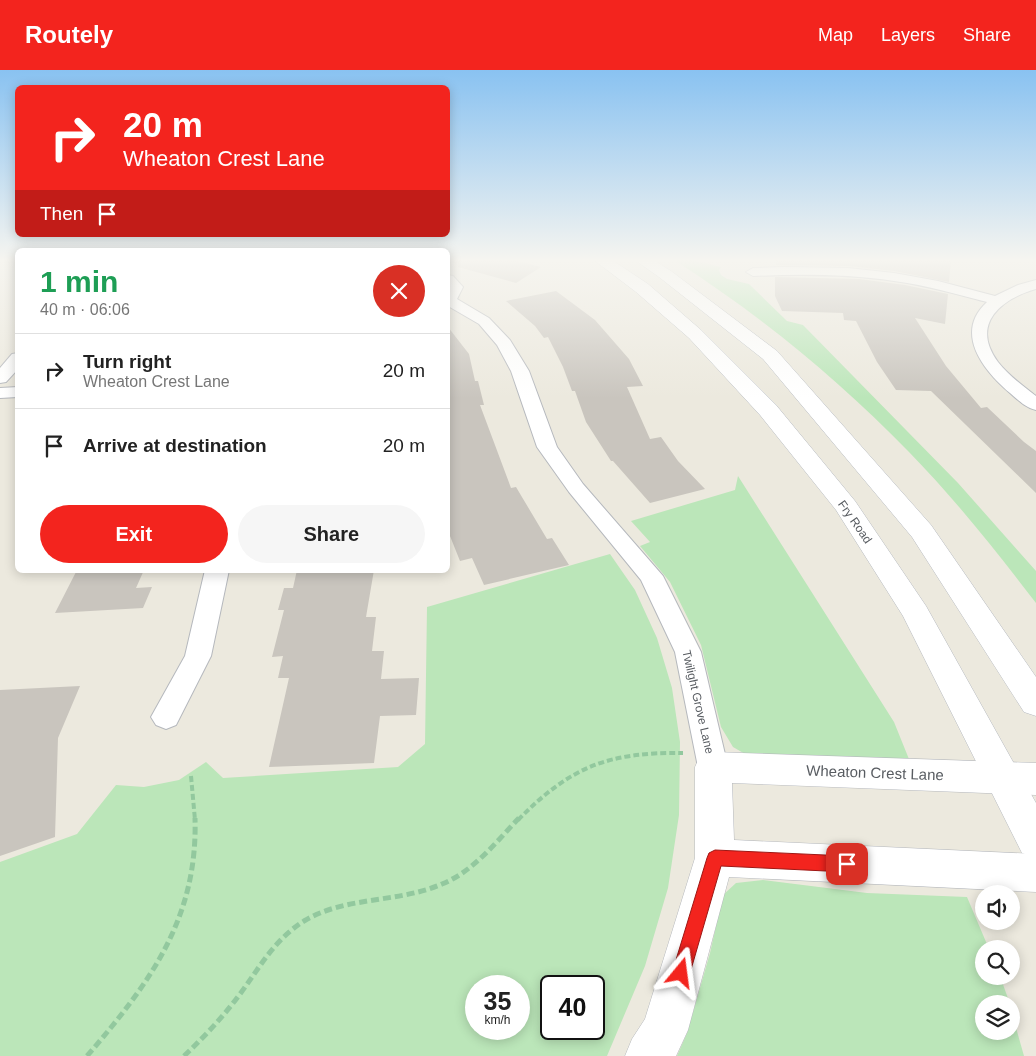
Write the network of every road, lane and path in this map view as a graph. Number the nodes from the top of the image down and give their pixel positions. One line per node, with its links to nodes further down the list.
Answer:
1 (465, 306): 13 (street, Twilight Grove Lane)
2 (663, 306): 15 (main road, Fry Road)
3 (706, 306): 11 (main road)
4 (990, 306): 9 (street)
5 (15, 361): 6 (street)
6 (0, 378)
7 (15, 392): 8 (street)
8 (0, 393)
9 (1036, 405)
10 (215, 573): 12 (street)
11 (1036, 704)
12 (166, 717)
13 (700, 760): 15 (main road, Wheaton Crest Lane); 17 (main road, Twilight Grove Lane); 20 (path)
14 (191, 776): 19 (path)
15 (1020, 779): 16 (main road, Fry Road)
16 (1036, 840)
17 (715, 858): 18 (main road); 21 (main road, Twilight Grove Lane)
18 (1036, 873)
19 (87, 1056)
20 (184, 1056)
21 (649, 1056)

